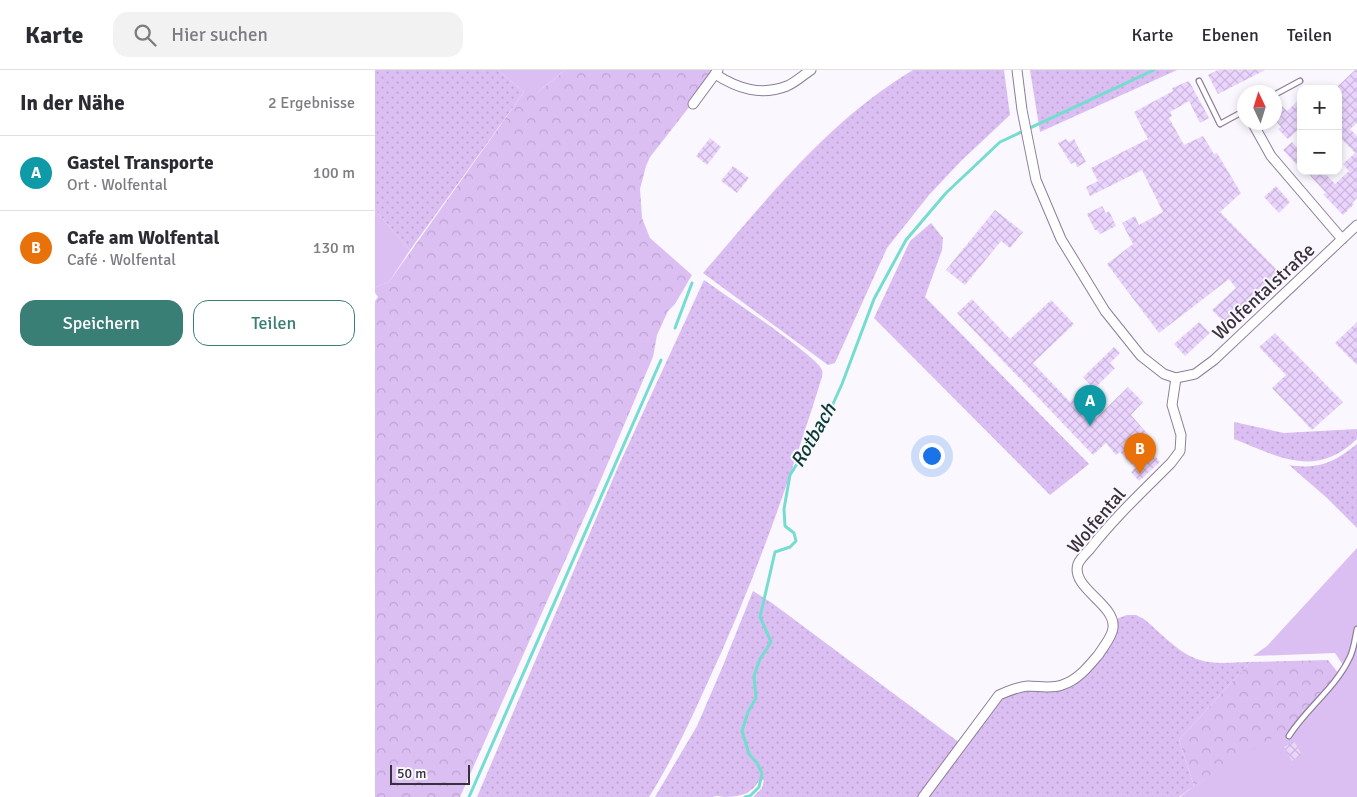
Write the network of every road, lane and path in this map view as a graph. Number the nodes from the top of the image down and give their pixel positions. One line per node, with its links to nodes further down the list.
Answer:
1 (811, 70): 3 (street)
2 (1017, 70): 12 (street)
3 (717, 72): 7 (street)
4 (1199, 81): 8 (lane)
5 (1300, 81): 6 (lane)
6 (1282, 91)
7 (693, 104)
8 (1237, 115)
9 (1256, 130): 11 (street)
10 (1357, 225): 11 (street, Wolfentalstraße)
11 (1342, 239): 12 (street, Wolfentalstraße)
12 (1176, 378): 15 (street, Wolfental)
13 (1357, 629): 14 (lane)
14 (1289, 736)
15 (923, 797)

